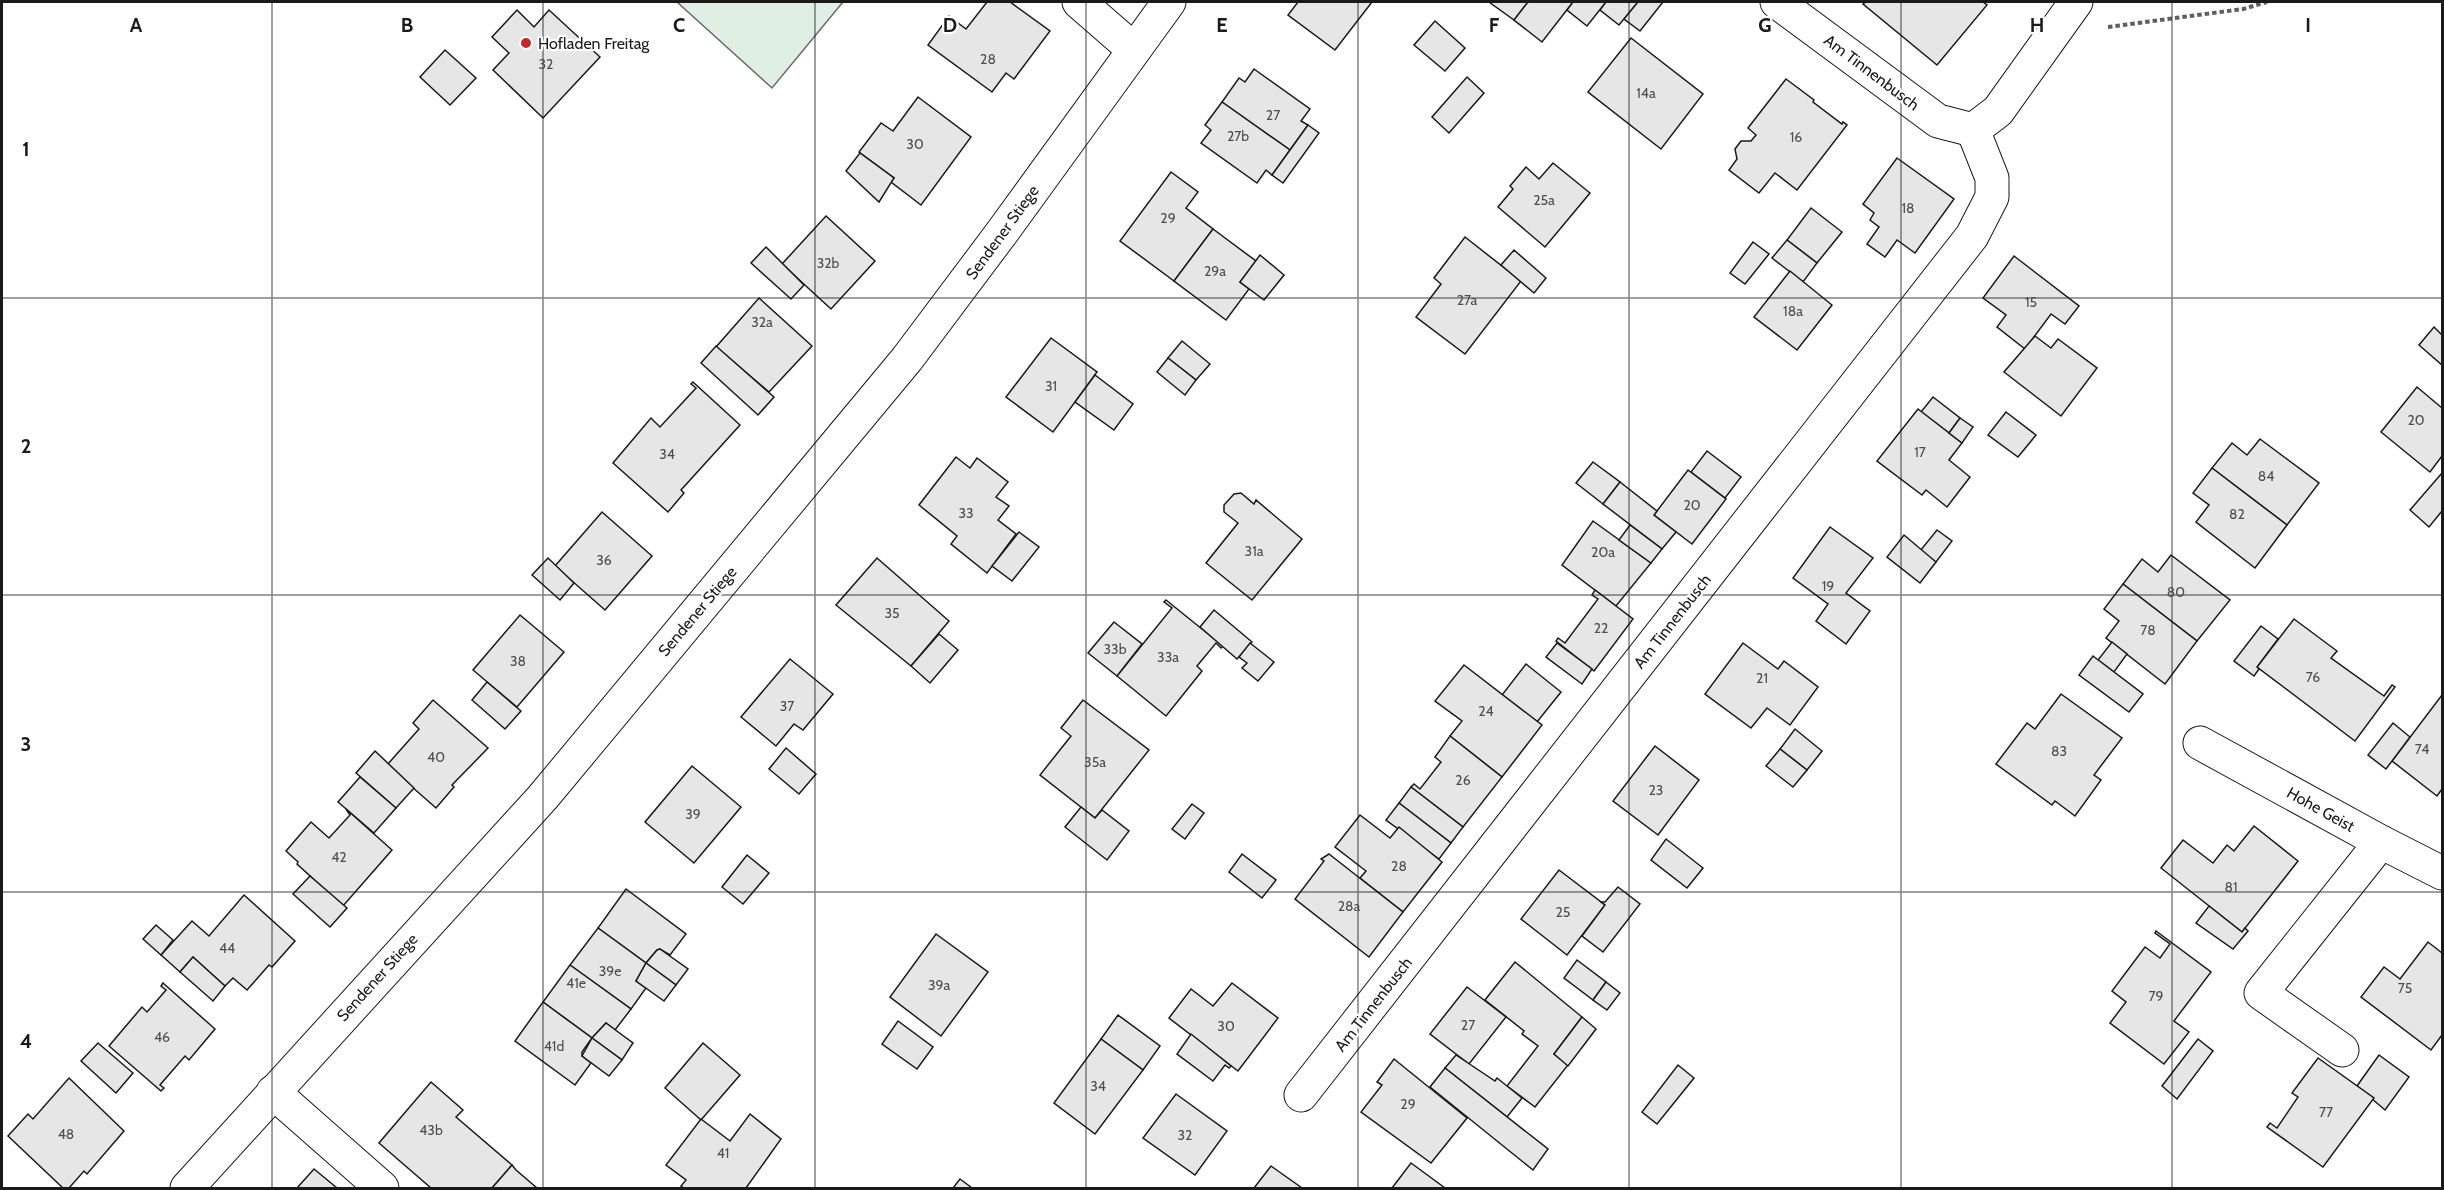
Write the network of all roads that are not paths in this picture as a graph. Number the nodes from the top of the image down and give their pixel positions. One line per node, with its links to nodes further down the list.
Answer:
1 (1079, 2): 5 (street)
2 (1168, 2): 5 (street, Sendener Stiege)
3 (1777, 2): 6 (street, Am Tinnenbusch)
4 (2076, 2): 6 (street)
5 (1133, 49): 11 (street, Sendener Stiege)
6 (1973, 130): 12 (street, Am Tinnenbusch)
7 (2200, 743): 8 (street, Hohe Geist)
8 (2380, 842): 9 (street, Hohe Geist); 10 (street)
9 (2442, 873)
10 (2342, 1050)
11 (273, 1092): 13 (street, Sendener Stiege); 14 (street)
12 (1301, 1095)
13 (187, 1188)
14 (382, 1188)

